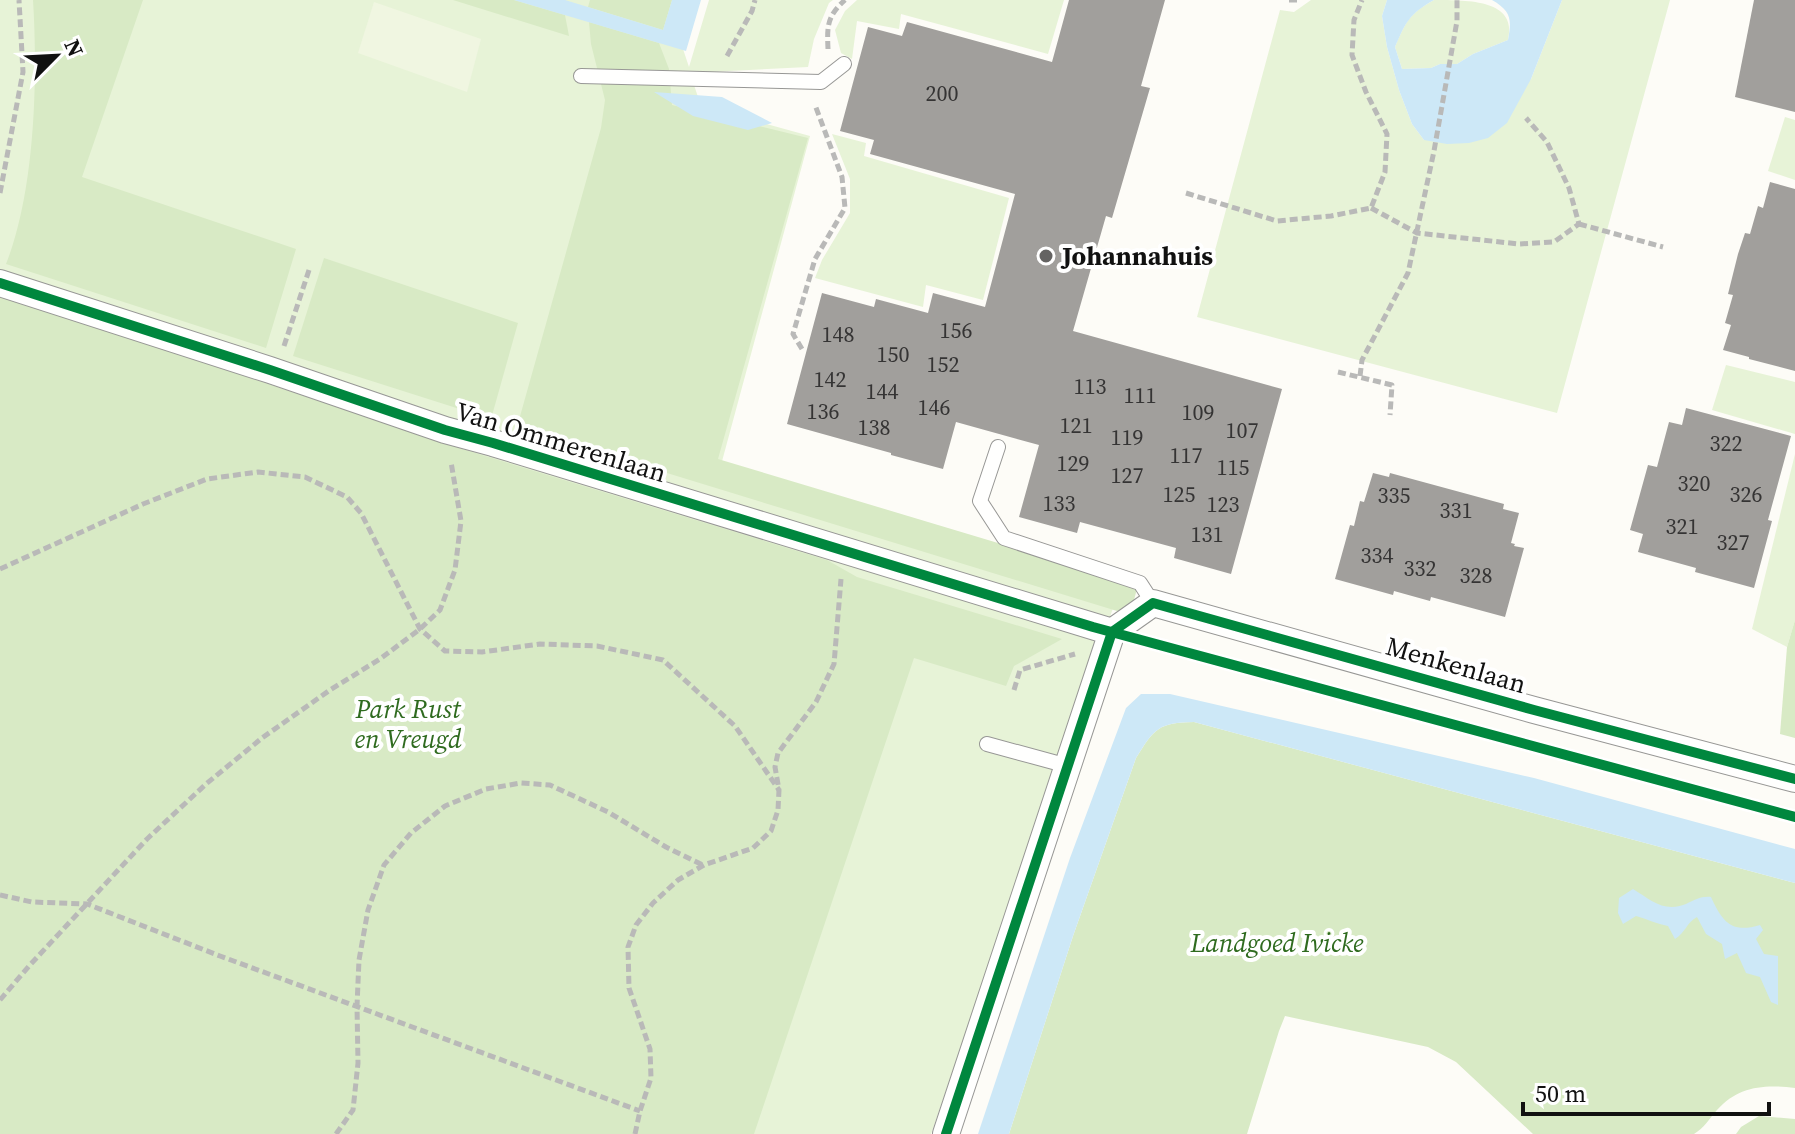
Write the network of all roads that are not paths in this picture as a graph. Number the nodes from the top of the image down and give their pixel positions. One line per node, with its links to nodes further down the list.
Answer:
1 (844, 64): 2 (lane)
2 (581, 76)
3 (0, 283): 6 (street, Van Ommerenlaan)
4 (998, 447): 5 (lane)
5 (1153, 603): 6 (street); 9 (street, Menkenlaan)
6 (1112, 632): 8 (street)
7 (987, 744): 8 (lane)
8 (1068, 766): 10 (street)
9 (1795, 779)
10 (946, 1134)

